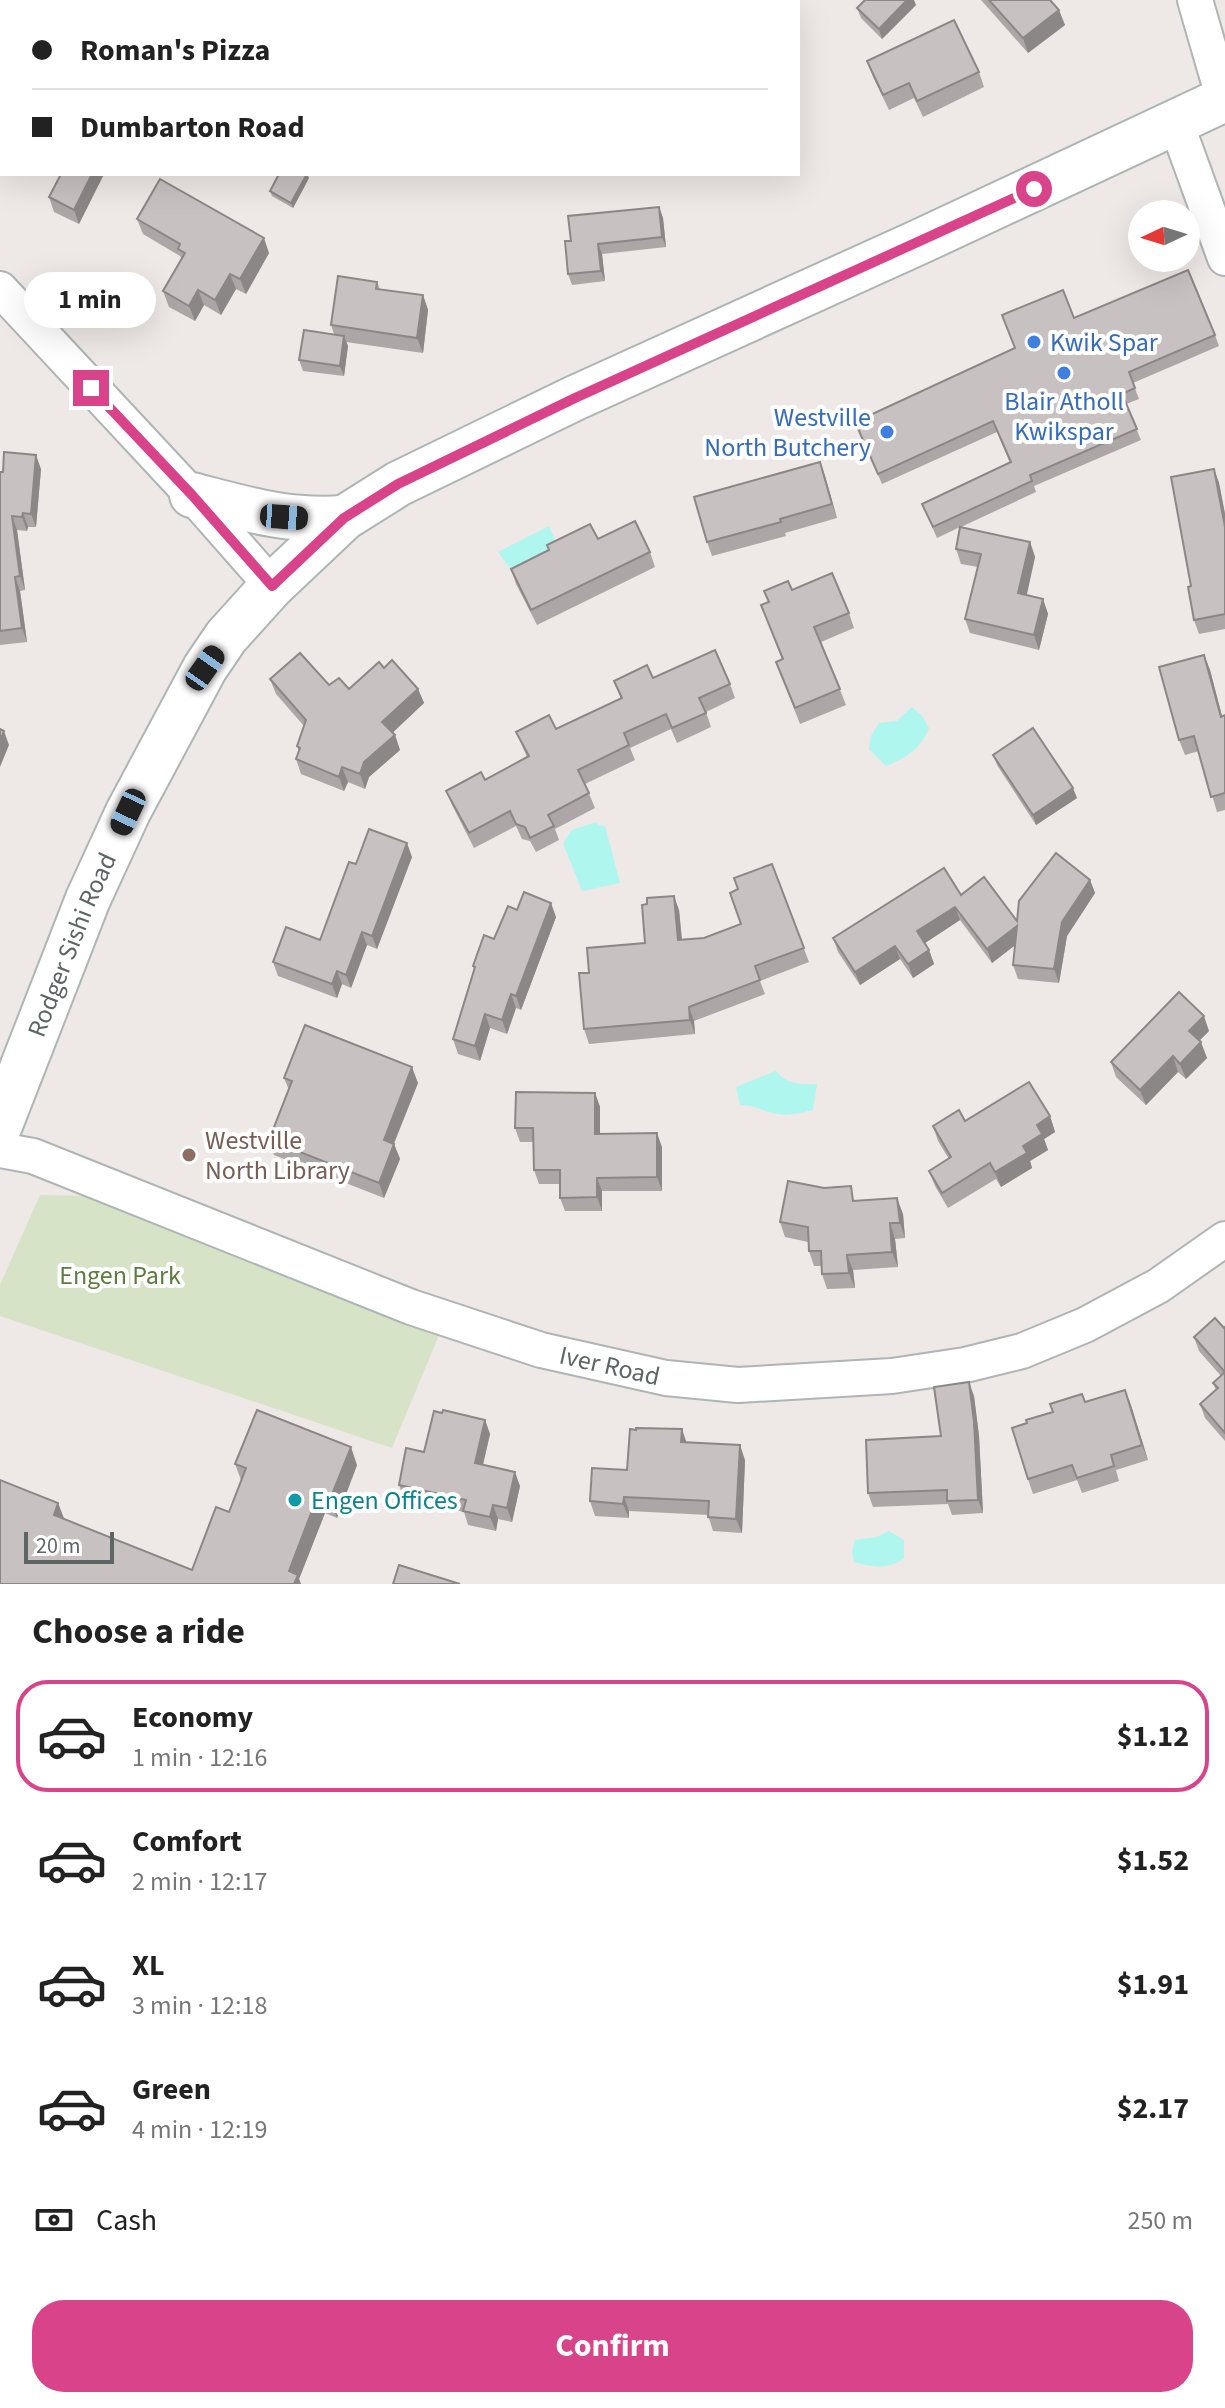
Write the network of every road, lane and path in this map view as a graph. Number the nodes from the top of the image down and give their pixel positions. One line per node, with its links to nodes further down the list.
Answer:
1 (1195, 0): 2 (street)
2 (1224, 99): 3 (main road, Rodger Sishi Road)
3 (1176, 123): 4 (street); 7 (main road, Rodger Sishi Road)
4 (1225, 258)
5 (0, 289): 6 (street)
6 (192, 495): 7 (main road); 8 (street)
7 (344, 518): 8 (main road, Rodger Sishi Road)
8 (272, 586): 9 (main road, Rodger Sishi Road)
9 (0, 1125)
10 (0, 1150): 11 (street, Iver Road)
11 (1225, 1239)

